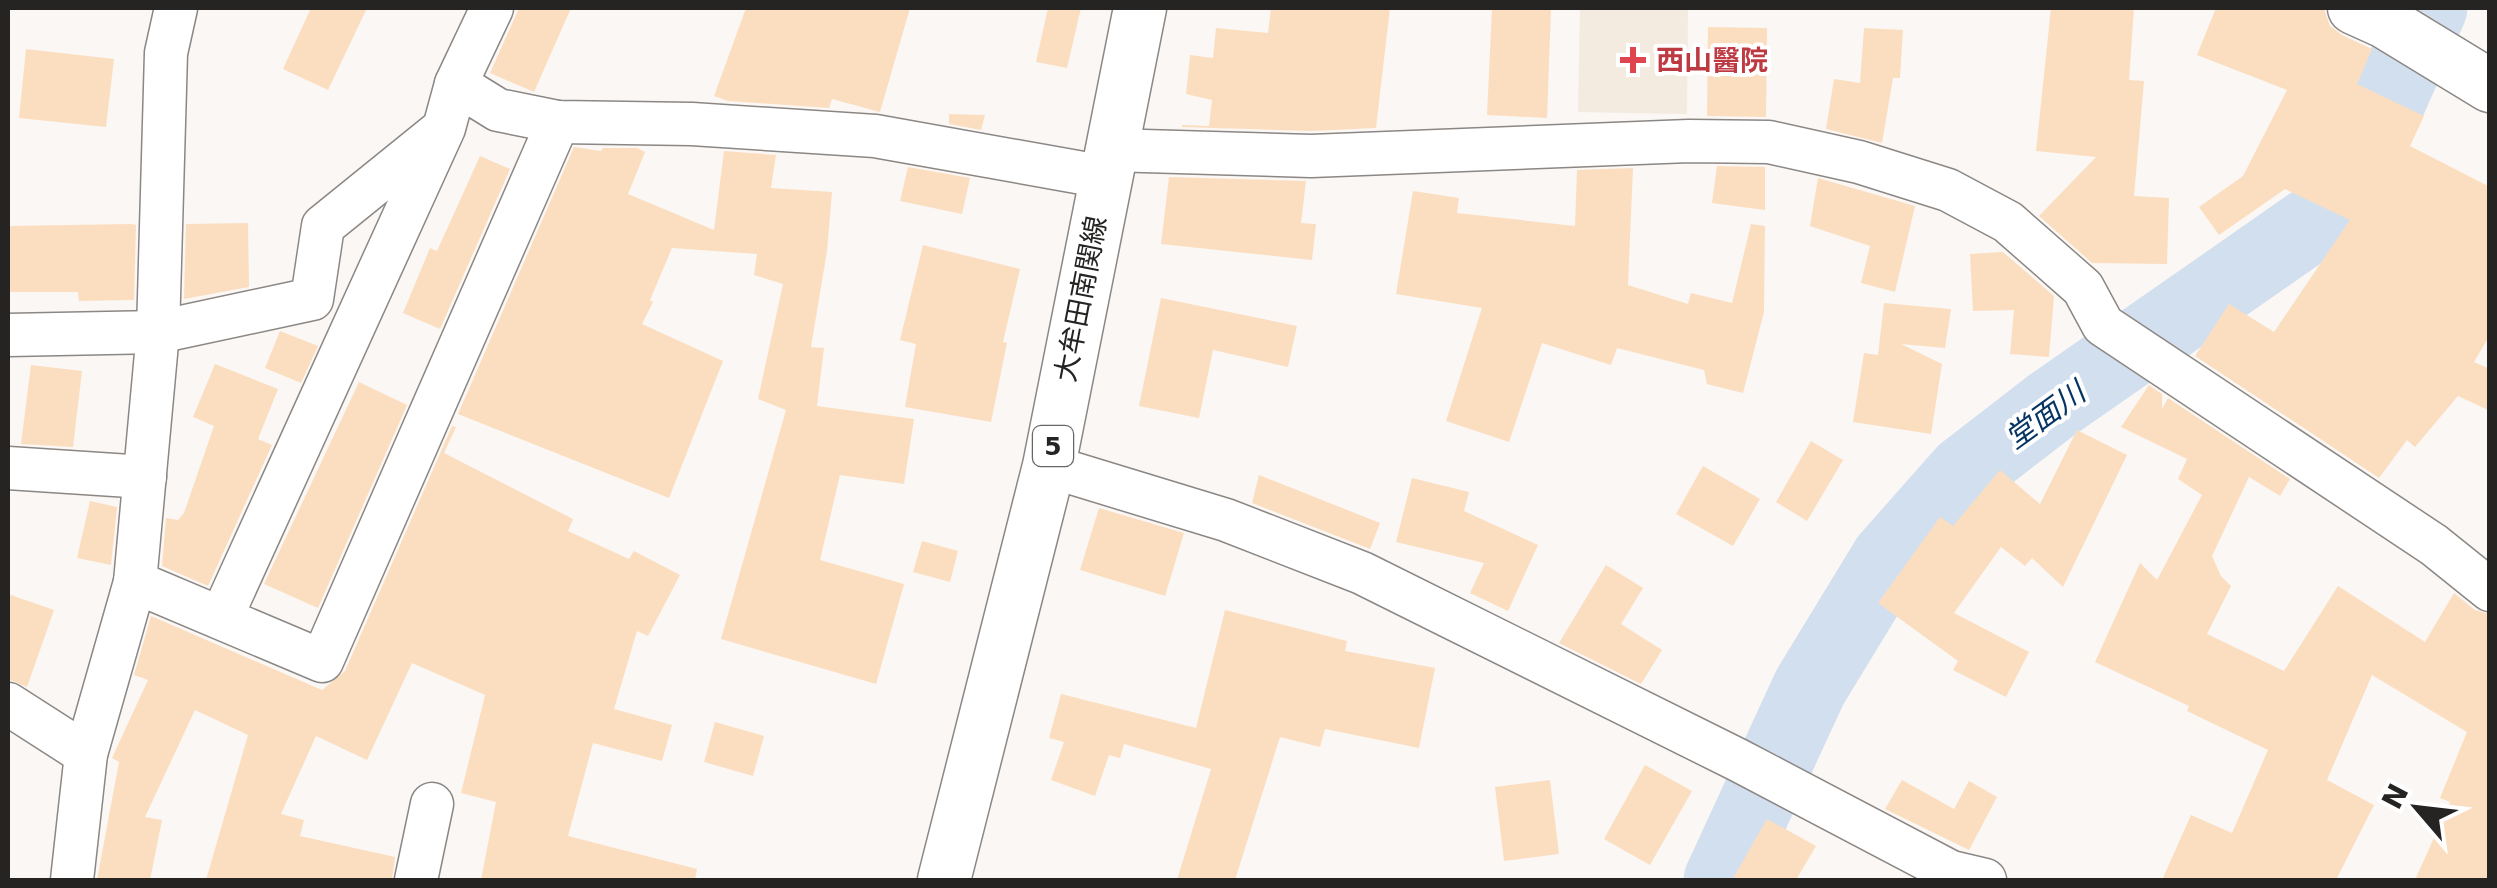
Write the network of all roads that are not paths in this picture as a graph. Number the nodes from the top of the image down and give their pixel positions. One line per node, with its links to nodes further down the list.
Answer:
1 (176, 8): 10 (street)
2 (492, 8): 6 (street)
3 (1140, 8): 9 (main road, 大牟田南関線 / 5)
4 (2370, 15): 5 (main road)
5 (2468, 72)
6 (456, 84): 7 (street); 8 (street)
7 (558, 122): 9 (street); 17 (street)
8 (444, 128): 10 (street); 17 (street)
9 (1108, 163): 12 (main road, 大牟田南関線 / 5); 16 (street)
10 (158, 332): 11 (street); 14 (street)
11 (8, 335)
12 (1049, 466): 23 (main road, 大牟田南関線 / 5); 24 (street)
13 (8, 468): 14 (street)
14 (145, 477): 15 (street)
15 (135, 582): 17 (street); 19 (street)
16 (2490, 590)
17 (222, 616)
18 (8, 704): 19 (street)
19 (86, 754): 21 (street)
20 (432, 804): 22 (street)
21 (72, 880)
22 (416, 880)
23 (944, 880)
24 (1985, 880)

